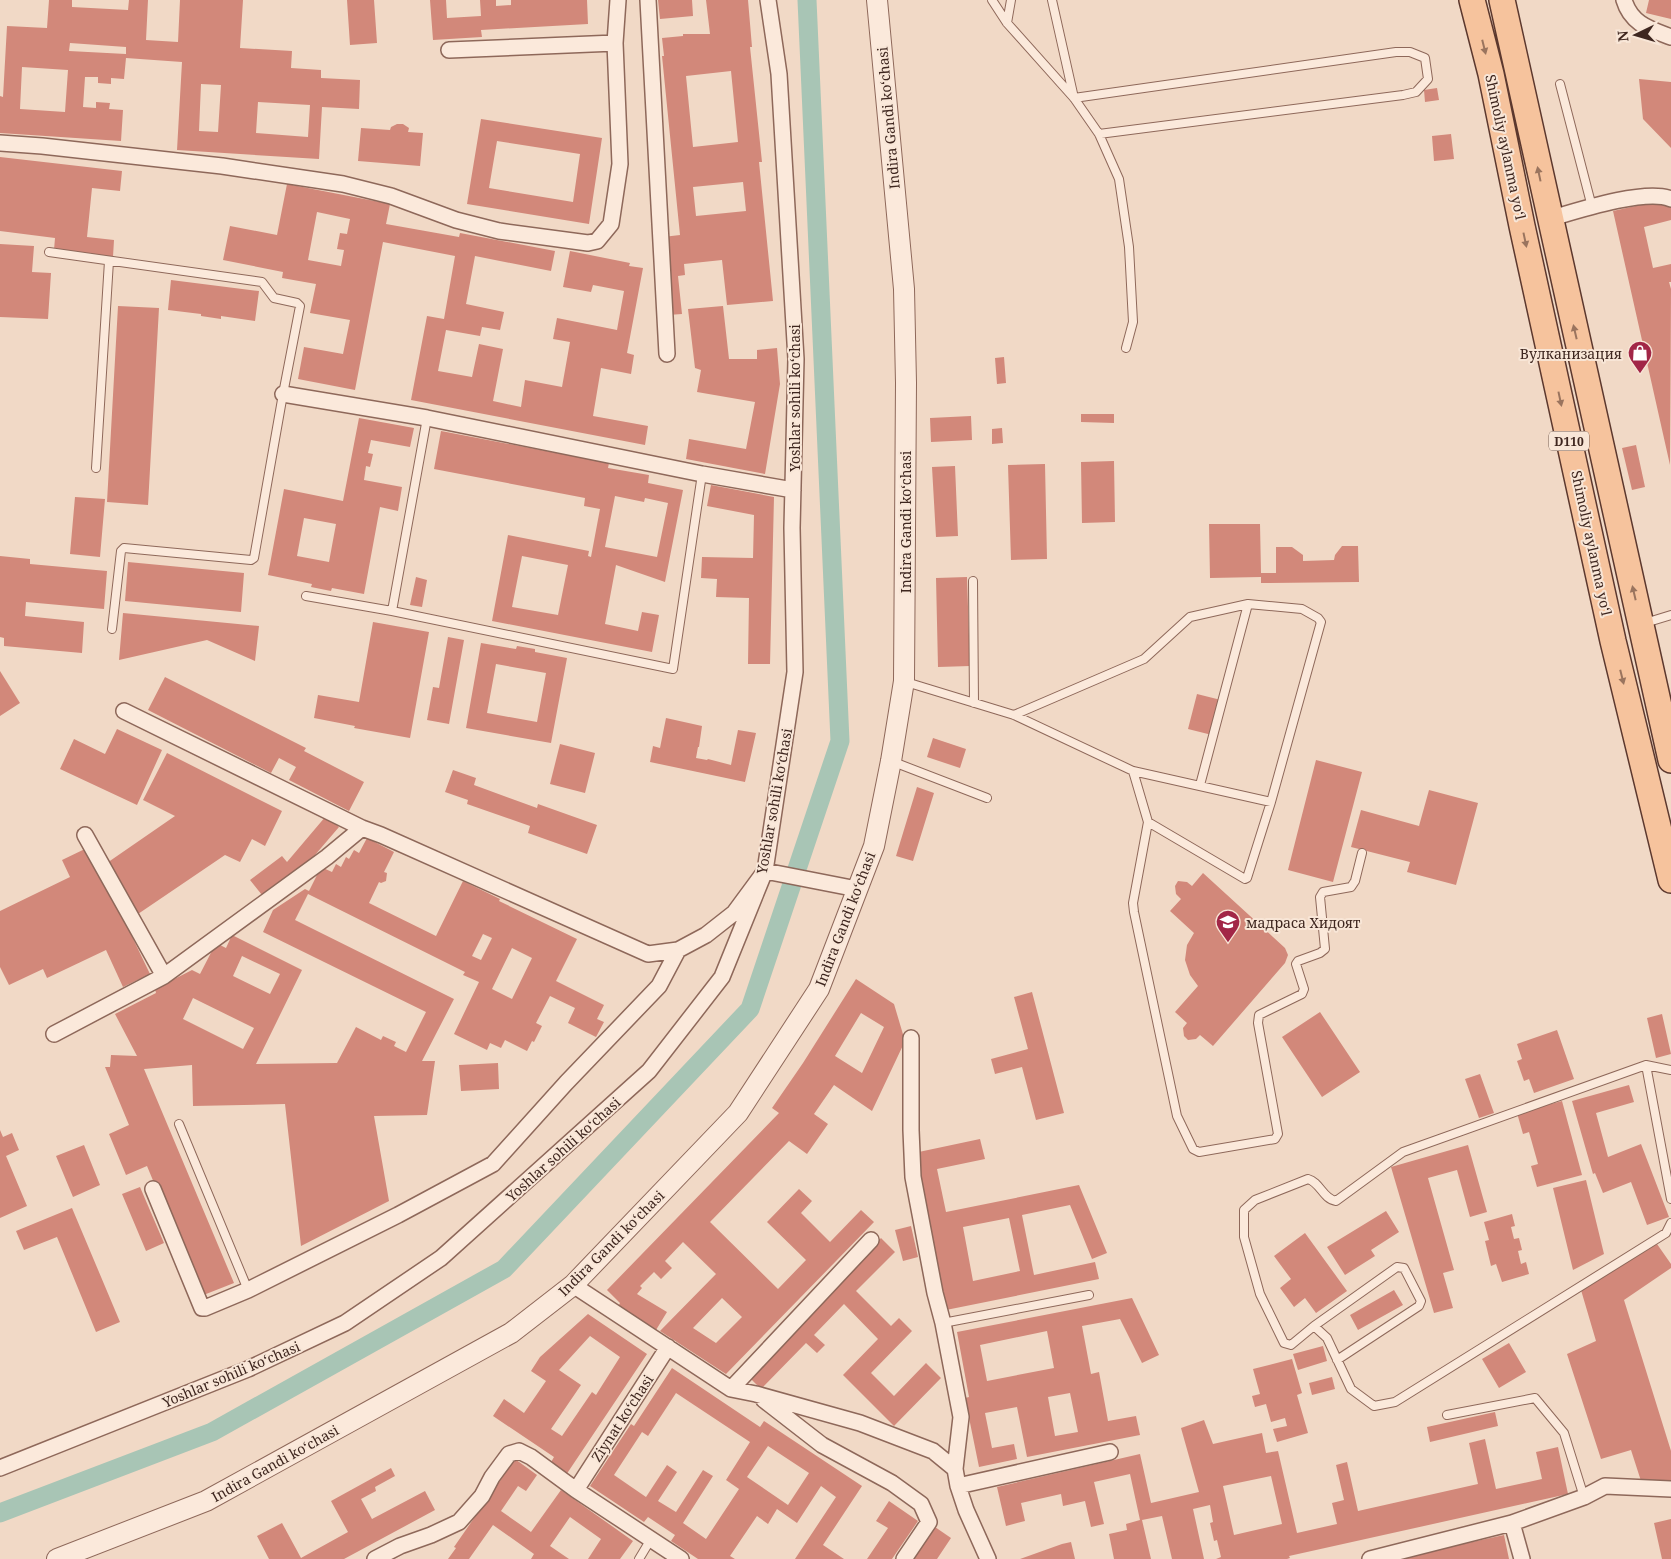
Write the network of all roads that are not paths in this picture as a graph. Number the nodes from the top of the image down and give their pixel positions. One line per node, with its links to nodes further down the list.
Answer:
1 (618, 0): 13 (street)
2 (648, 0): 27 (street)
3 (768, 0): 32 (street, Yoshlar sohili koʻchasi)
4 (877, 0): 41 (street, Indira Gandi koʻchasi)
5 (992, 0): 11 (lane)
6 (1011, 0): 11 (lane)
7 (1052, 0): 18 (lane)
8 (1472, 0): 16 (main road, Shimoliy aylanma yoʻl / D110, one-way to 16)
9 (1502, 0): 15 (main road, Shimoliy aylanma yoʻl / D110)
10 (1624, 0): 12 (street)
11 (1007, 23): 18 (lane)
12 (1671, 38)
13 (615, 43): 14 (street); 20 (street)
14 (449, 50)
15 (1517, 69): 16 (main road); 23 (main road, Shimoliy aylanma yoʻl / D110, one-way to 15)
16 (1490, 74): 40 (main road, Shimoliy aylanma yoʻl / D110, one-way to 40)
17 (1560, 84): 22 (lane)
18 (1074, 98): 19 (lane); 19 (lane)
19 (1099, 134): 26 (lane)
20 (0, 143)
21 (1671, 199): 22 (street)
22 (1592, 207): 23 (street)
23 (1549, 219): 38 (main road, Shimoliy aylanma yoʻl / D110, one-way to 23)
24 (49, 252): 25 (lane)
25 (109, 261): 28 (lane); 30 (lane)
26 (1126, 348)
27 (668, 354)
28 (283, 394): 29 (street); 39 (lane)
29 (426, 418): 31 (street); 36 (lane)
30 (96, 468)
31 (702, 474): 32 (street); 36 (lane)
32 (794, 490): 55 (street, Yoshlar sohili koʻchasi)
33 (973, 581): 42 (lane)
34 (306, 596): 36 (lane)
35 (1248, 604): 44 (lane); 48 (lane); 50 (lane)
36 (392, 611)
37 (1671, 616): 38 (lane)
38 (1641, 628): 40 (main road); 45 (main road, Shimoliy aylanma yoʻl / D110)
39 (112, 629)
40 (1614, 641): 56 (main road, Shimoliy aylanma yoʻl / D110, one-way to 56)
41 (904, 681): 42 (lane); 46 (street, Indira Gandi koʻchasi)
42 (974, 704): 44 (lane)
43 (124, 711): 52 (street)
44 (1014, 715): 47 (lane)
45 (1671, 760)
46 (892, 761): 49 (lane); 57 (street, Indira Gandi koʻchasi)
47 (1133, 771): 48 (lane); 51 (lane)
48 (1200, 785): 50 (lane)
49 (987, 798)
50 (1271, 802): 51 (lane)
51 (1148, 822): 54 (lane)
52 (362, 828): 58 (street); 59 (street)
53 (85, 835): 59 (street)
54 (1362, 853)
55 (764, 871): 57 (street); 58 (street); 80 (street, Yoshlar sohili koʻchasi)
56 (1671, 880)
57 (857, 889): 69 (street, Indira Gandi koʻchasi)
58 (678, 950): 70 (street)
59 (164, 976): 60 (street)
60 (54, 1034)
61 (911, 1038): 72 (street)
62 (1646, 1065): 63 (lane); 66 (lane); 73 (lane)
63 (1671, 1070)
64 (179, 1124): 70 (lane)
65 (153, 1189): 70 (street)
66 (1671, 1199)
67 (1671, 1223): 75 (lane)
68 (871, 1240): 76 (street)
69 (573, 1285): 74 (street); 88 (street, Indira Gandi koʻchasi)
70 (248, 1290)
71 (1089, 1295): 72 (lane)
72 (943, 1323): 81 (street)
73 (1314, 1326): 75 (lane); 75 (lane)
74 (668, 1347): 76 (street); 84 (street, Ziynat koʻchasi)
75 (1336, 1360)
76 (731, 1389): 77 (street)
77 (756, 1394): 81 (street); 92 (street)
78 (1446, 1415): 85 (lane)
79 (1110, 1452): 82 (street)
80 (2, 1467)
81 (955, 1469): 82 (street)
82 (958, 1486): 93 (street)
83 (1671, 1489): 85 (street)
84 (576, 1490): 87 (street); 89 (street)
85 (1584, 1497): 86 (street)
86 (1512, 1523): 94 (street); 95 (street)
87 (651, 1539): 90 (lane); 91 (street)
88 (57, 1559)
89 (375, 1559)
90 (639, 1559)
91 (681, 1559)
92 (904, 1559)
93 (988, 1559)
94 (1370, 1559)
95 (1522, 1559)

